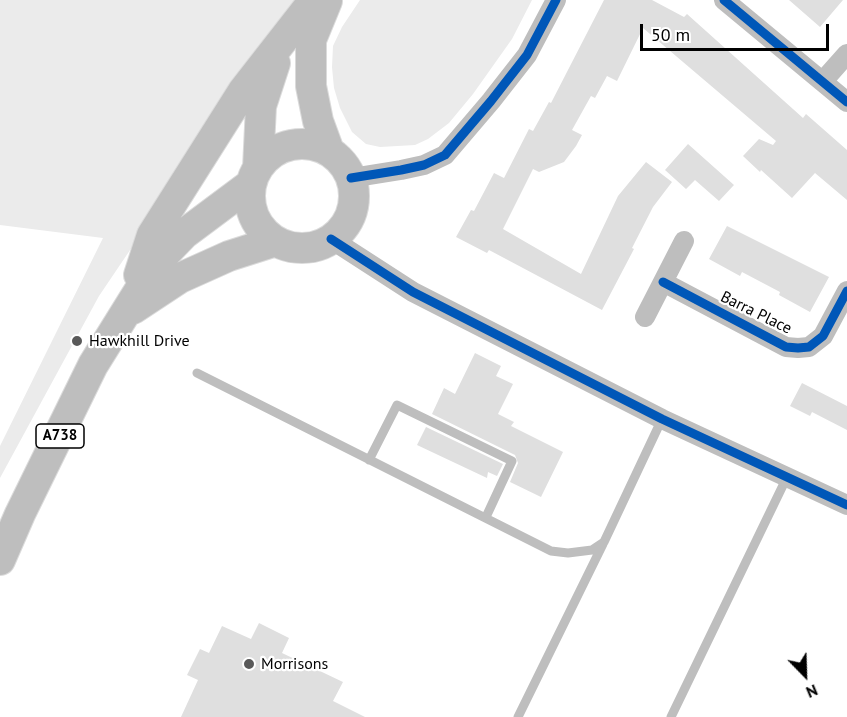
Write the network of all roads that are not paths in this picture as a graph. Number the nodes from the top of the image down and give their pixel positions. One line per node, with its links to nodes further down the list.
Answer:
1 (327, 0): 8 (main road)
2 (556, 0): 10 (street)
3 (724, 0): 6 (street)
4 (307, 10): 9 (main road); 16 (main road)
5 (847, 54): 6 (street)
6 (823, 81): 7 (street)
7 (847, 102)
8 (329, 151): 9 (main road, A738); 10 (main road)
9 (254, 176): 12 (main road); 16 (main road, A738)
10 (351, 178): 11 (main road)
11 (331, 239): 12 (main road); 19 (street)
12 (276, 241): 16 (main road, A738)
13 (684, 241): 14 (street)
14 (663, 282): 15 (street, Barra Place); 17 (street)
15 (847, 291)
16 (125, 314): 25 (main road, A738)
17 (645, 317)
18 (197, 373): 20 (lane)
19 (662, 419): 21 (street); 24 (lane)
20 (369, 460): 23 (lane); 23 (lane)
21 (787, 477): 22 (street); 27 (lane)
22 (847, 505)
23 (486, 517): 24 (lane)
24 (604, 542): 26 (lane)
25 (0, 560)
26 (518, 717)
27 (671, 717)

